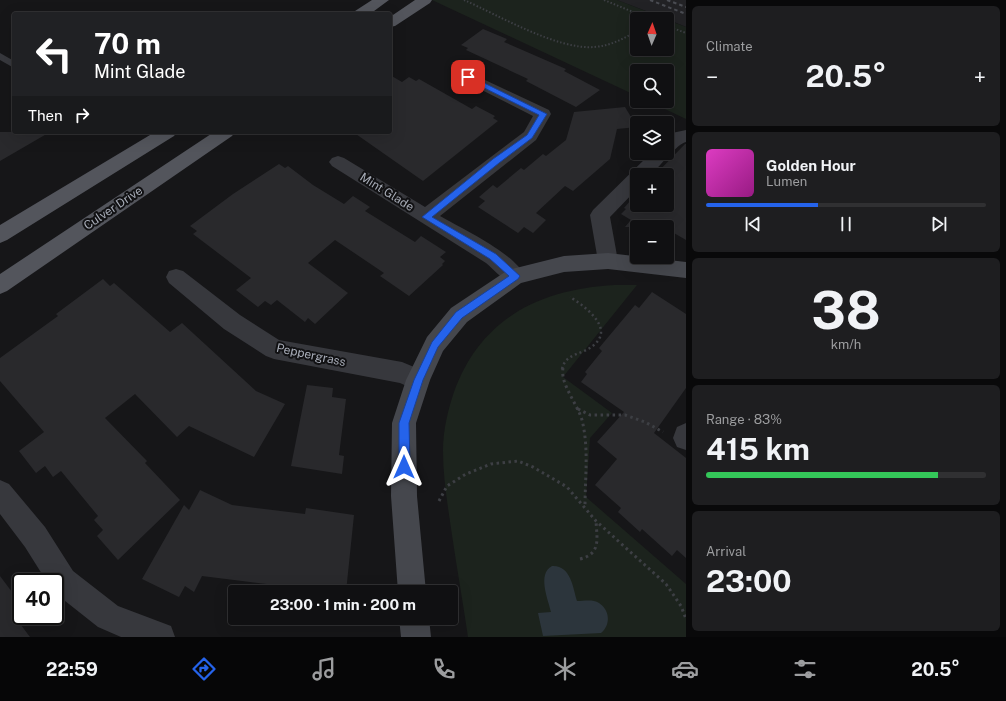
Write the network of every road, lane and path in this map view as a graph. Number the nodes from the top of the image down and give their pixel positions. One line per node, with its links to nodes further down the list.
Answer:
1 (382, 0): 5 (main road)
2 (425, 0): 7 (main road)
3 (464, 0): 10 (path)
4 (604, 0): 6 (path)
5 (363, 12)
6 (633, 12)
7 (392, 22)
8 (674, 29): 9 (path)
9 (686, 33)
10 (630, 35)
11 (0, 56): 12 (lane)
12 (12, 64)
13 (468, 77): 22 (street)
14 (165, 134): 23 (main road)
15 (223, 134): 28 (main road, Culver Drive)
16 (686, 136): 17 (street)
17 (674, 141)
18 (655, 160): 20 (street)
19 (338, 162): 22 (street, Mint Glade)
20 (647, 168)
21 (630, 185): 24 (street)
22 (426, 217): 26 (street, Mint Glade)
23 (0, 235)
24 (608, 261): 25 (street); 26 (street)
25 (686, 270)
26 (515, 276): 30 (street)
27 (176, 277): 30 (street, Peppergrass)
28 (0, 285)
29 (570, 297): 31 (path)
30 (418, 380): 38 (street)
31 (578, 409): 32 (path); 35 (path)
32 (686, 437)
33 (0, 493): 41 (street)
34 (439, 501): 35 (path)
35 (585, 507): 36 (path)
36 (596, 521): 37 (path); 39 (path)
37 (580, 560)
38 (411, 585)
39 (686, 618)
40 (415, 625): 42 (street)
41 (160, 637)
42 (416, 637)

